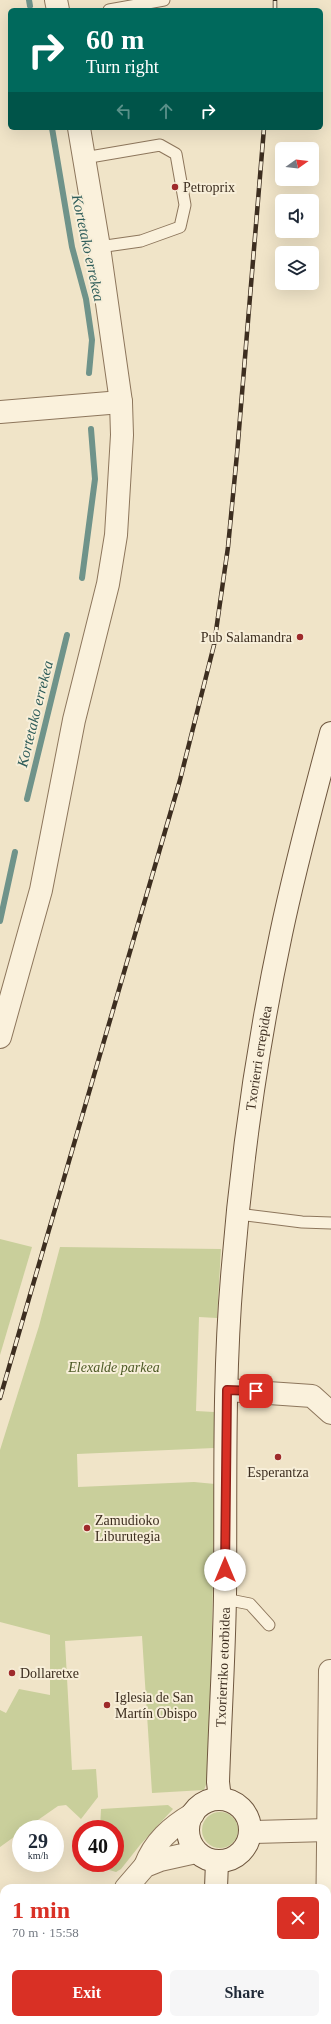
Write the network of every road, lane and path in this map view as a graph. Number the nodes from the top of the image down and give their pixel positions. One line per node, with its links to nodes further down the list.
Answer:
1 (164, 0): 2 (lane)
2 (120, 8)
3 (78, 130): 4 (street)
4 (84, 158): 5 (street); 5 (lane)
5 (99, 247): 6 (street)
6 (121, 402): 7 (street); 9 (street)
7 (0, 412)
8 (331, 733): 10 (street, Txorierri errepidea)
9 (0, 1037)
10 (238, 1214): 11 (lane); 12 (street, Txorierri errepidea)
11 (331, 1223)
12 (227, 1390): 13 (street); 14 (street, Txorierriko etorbidea)
13 (331, 1413)
14 (225, 1599): 15 (lane); 17 (street, Txorierriko etorbidea)
15 (269, 1625)
16 (330, 1671): 19 (street)
17 (220, 1799): 18 (street); 20 (street)
18 (193, 1814): 21 (street); 23 (street)
19 (328, 1830): 20 (street); 26 (street)
20 (250, 1832): 22 (street)
21 (196, 1852): 22 (street); 23 (street)
22 (217, 1862): 25 (street)
23 (145, 1866): 24 (street)
24 (129, 1884)
25 (216, 1884)
26 (327, 1884)

